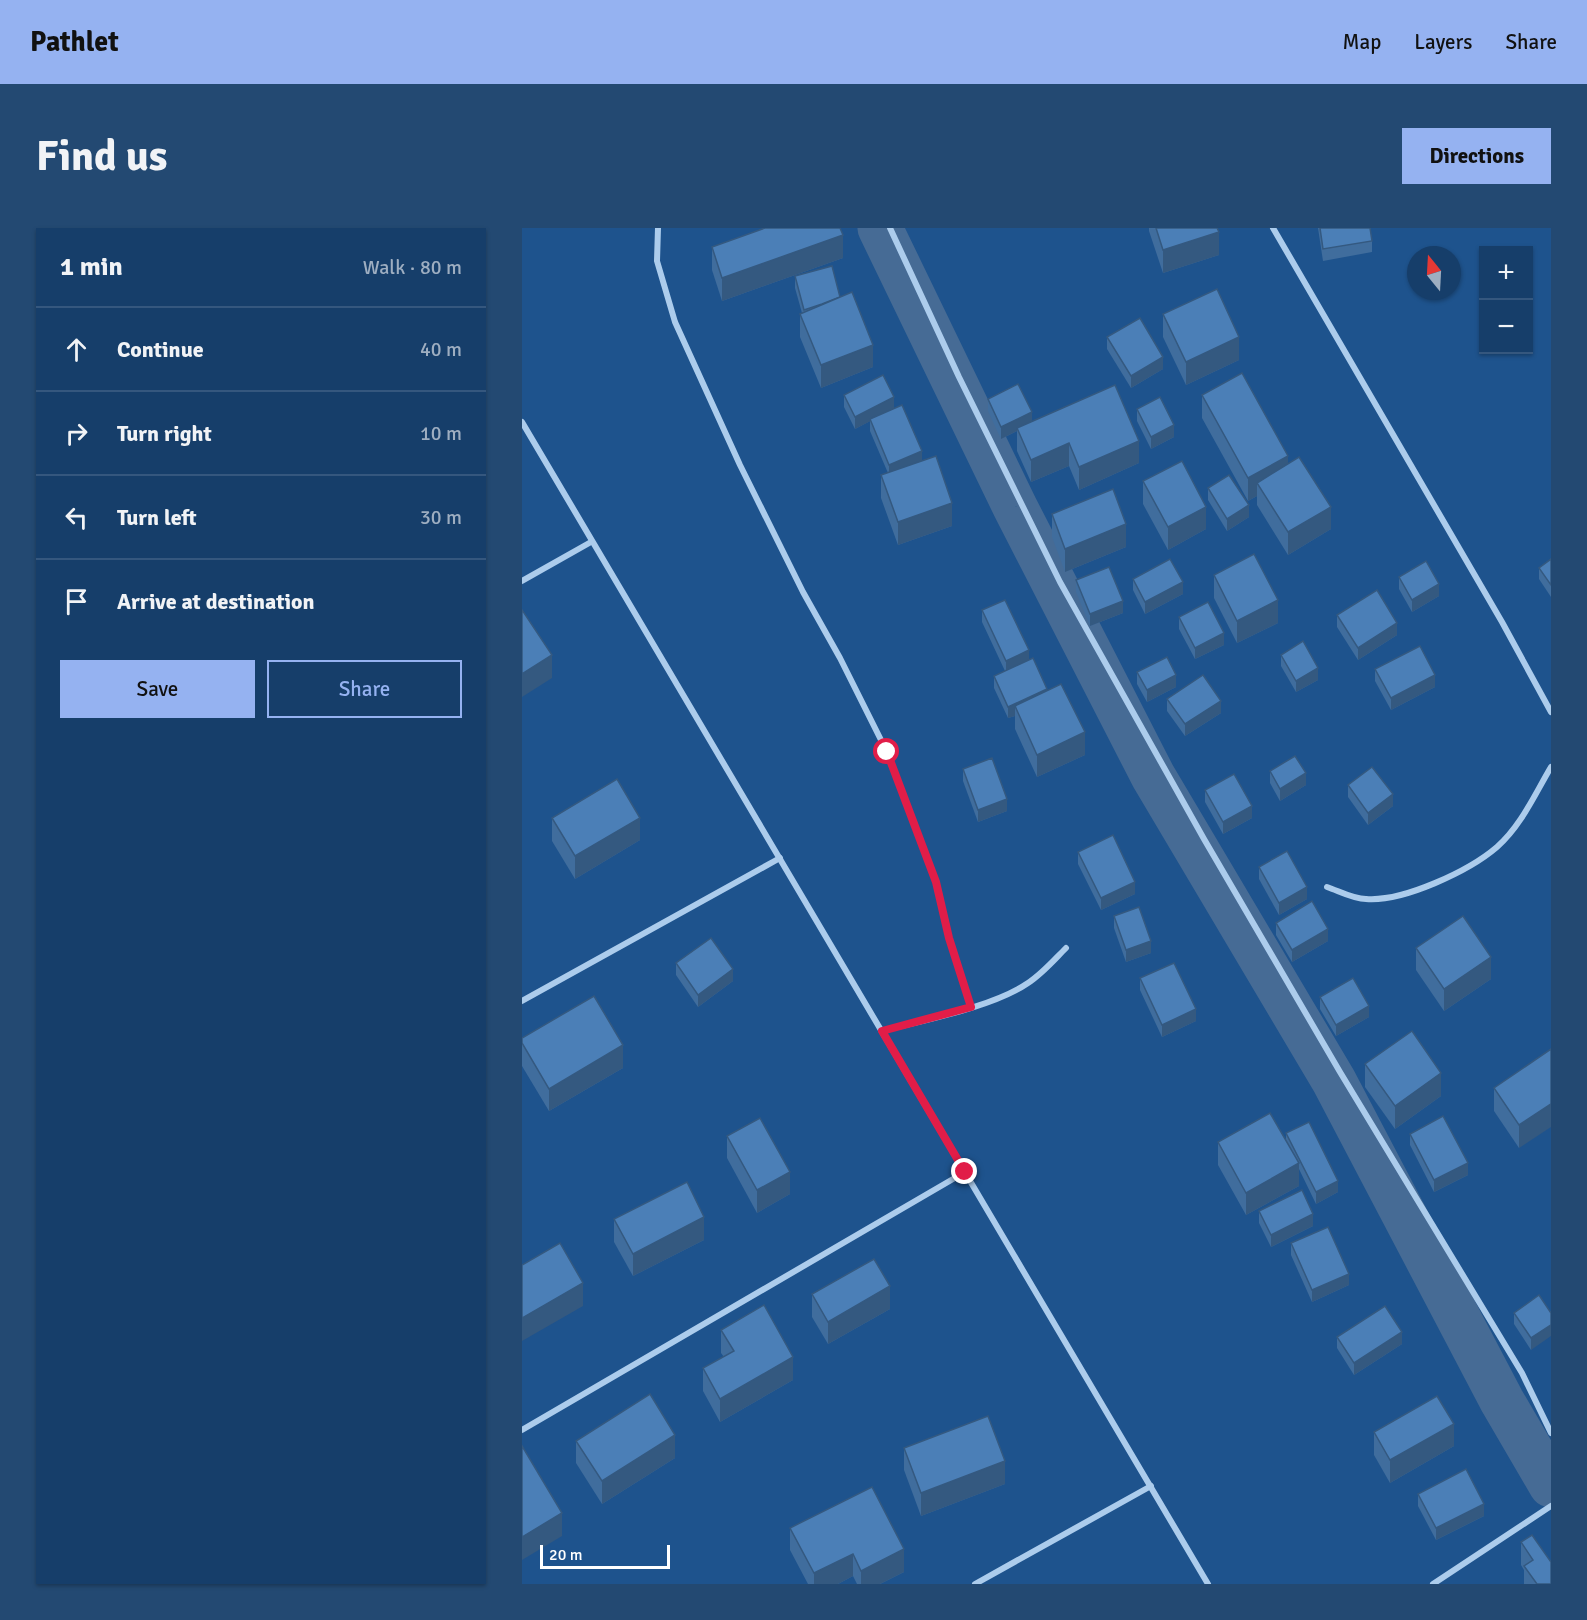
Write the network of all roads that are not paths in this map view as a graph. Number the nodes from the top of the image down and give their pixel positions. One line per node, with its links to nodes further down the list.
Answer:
1 (658, 228): 13 (street)
2 (890, 228): 17 (street)
3 (1273, 228): 7 (street)
4 (522, 422): 5 (street)
5 (591, 542): 6 (street); 9 (street)
6 (522, 581)
7 (1551, 712)
8 (1551, 767): 10 (street)
9 (780, 858): 12 (street); 14 (street)
10 (1327, 887)
11 (1066, 948): 13 (street)
12 (522, 1001)
13 (971, 1007): 14 (street)
14 (882, 1031): 15 (street)
15 (965, 1172): 16 (street); 18 (street)
16 (522, 1430)
17 (1551, 1433)
18 (1151, 1486): 20 (street); 21 (street)
19 (1551, 1506): 22 (street)
20 (975, 1584)
21 (1208, 1584)
22 (1432, 1584)

